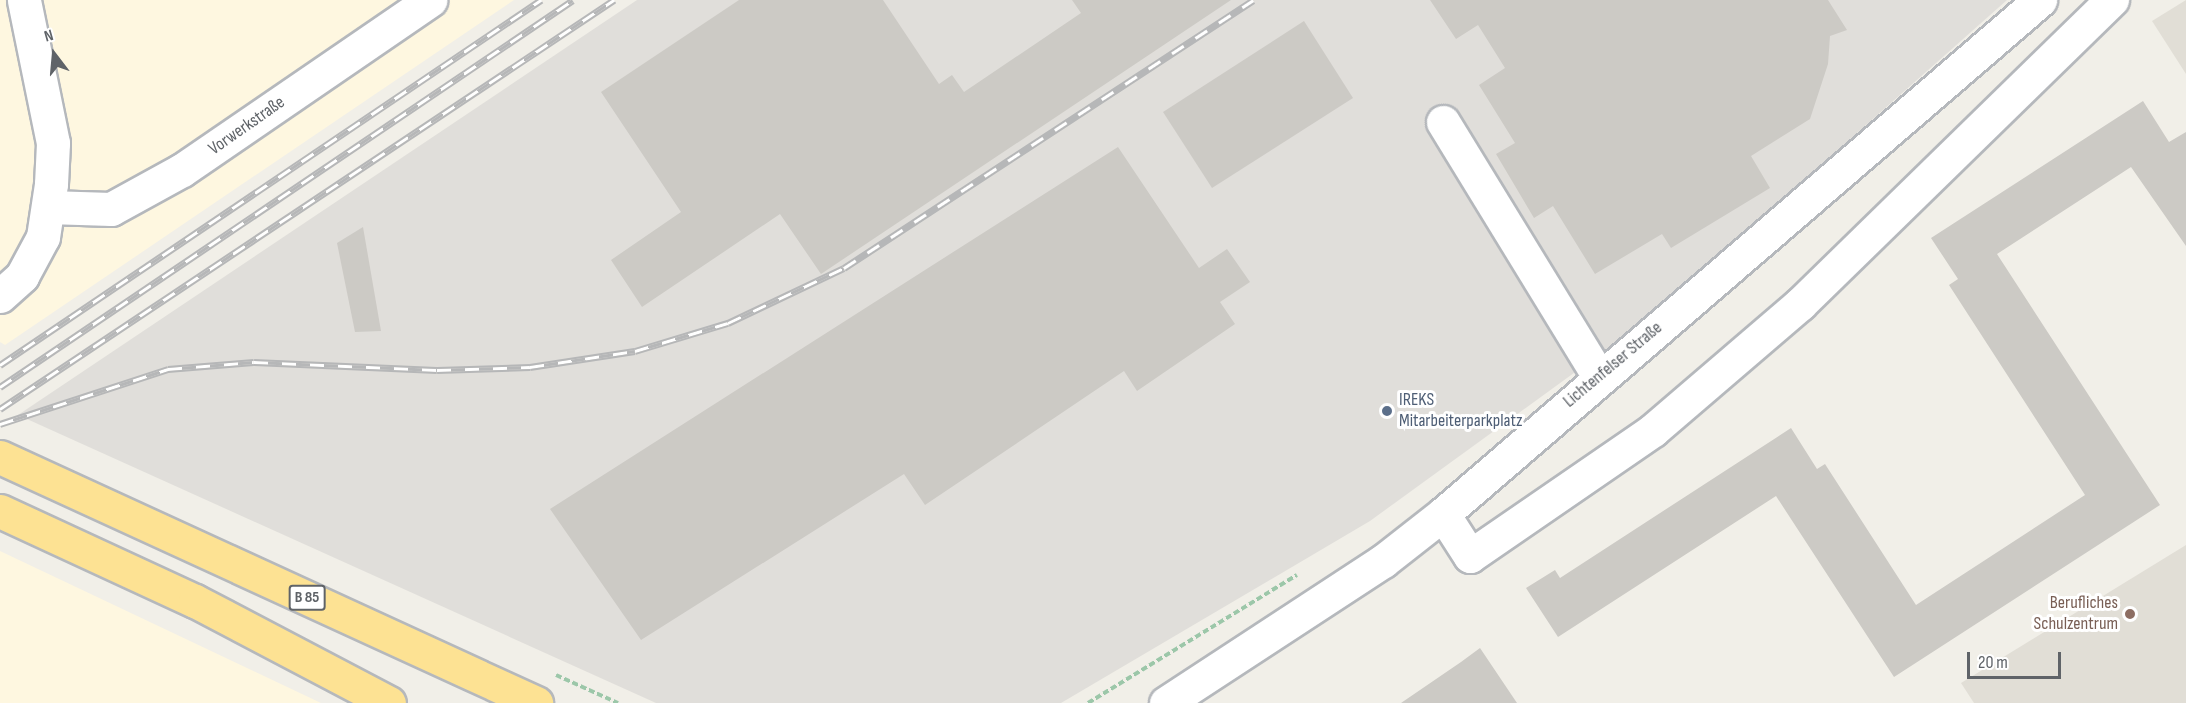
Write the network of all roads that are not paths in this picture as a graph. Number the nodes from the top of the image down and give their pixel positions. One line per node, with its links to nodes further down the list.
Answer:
1 (24, 0): 6 (street)
2 (430, 0): 6 (street, Vorwerkstraße)
3 (2040, 0): 8 (street, Lichtenfelser Straße)
4 (2112, 0): 11 (street)
5 (1443, 122): 8 (street)
6 (45, 222): 7 (street)
7 (0, 296)
8 (1599, 376): 11 (street, Lichtenfelser Straße)
9 (0, 457): 13 (highway, B 85)
10 (0, 511): 12 (highway)
11 (1443, 514): 14 (street, Lichtenfelser Straße)
12 (389, 703)
13 (536, 703)
14 (1166, 703)

